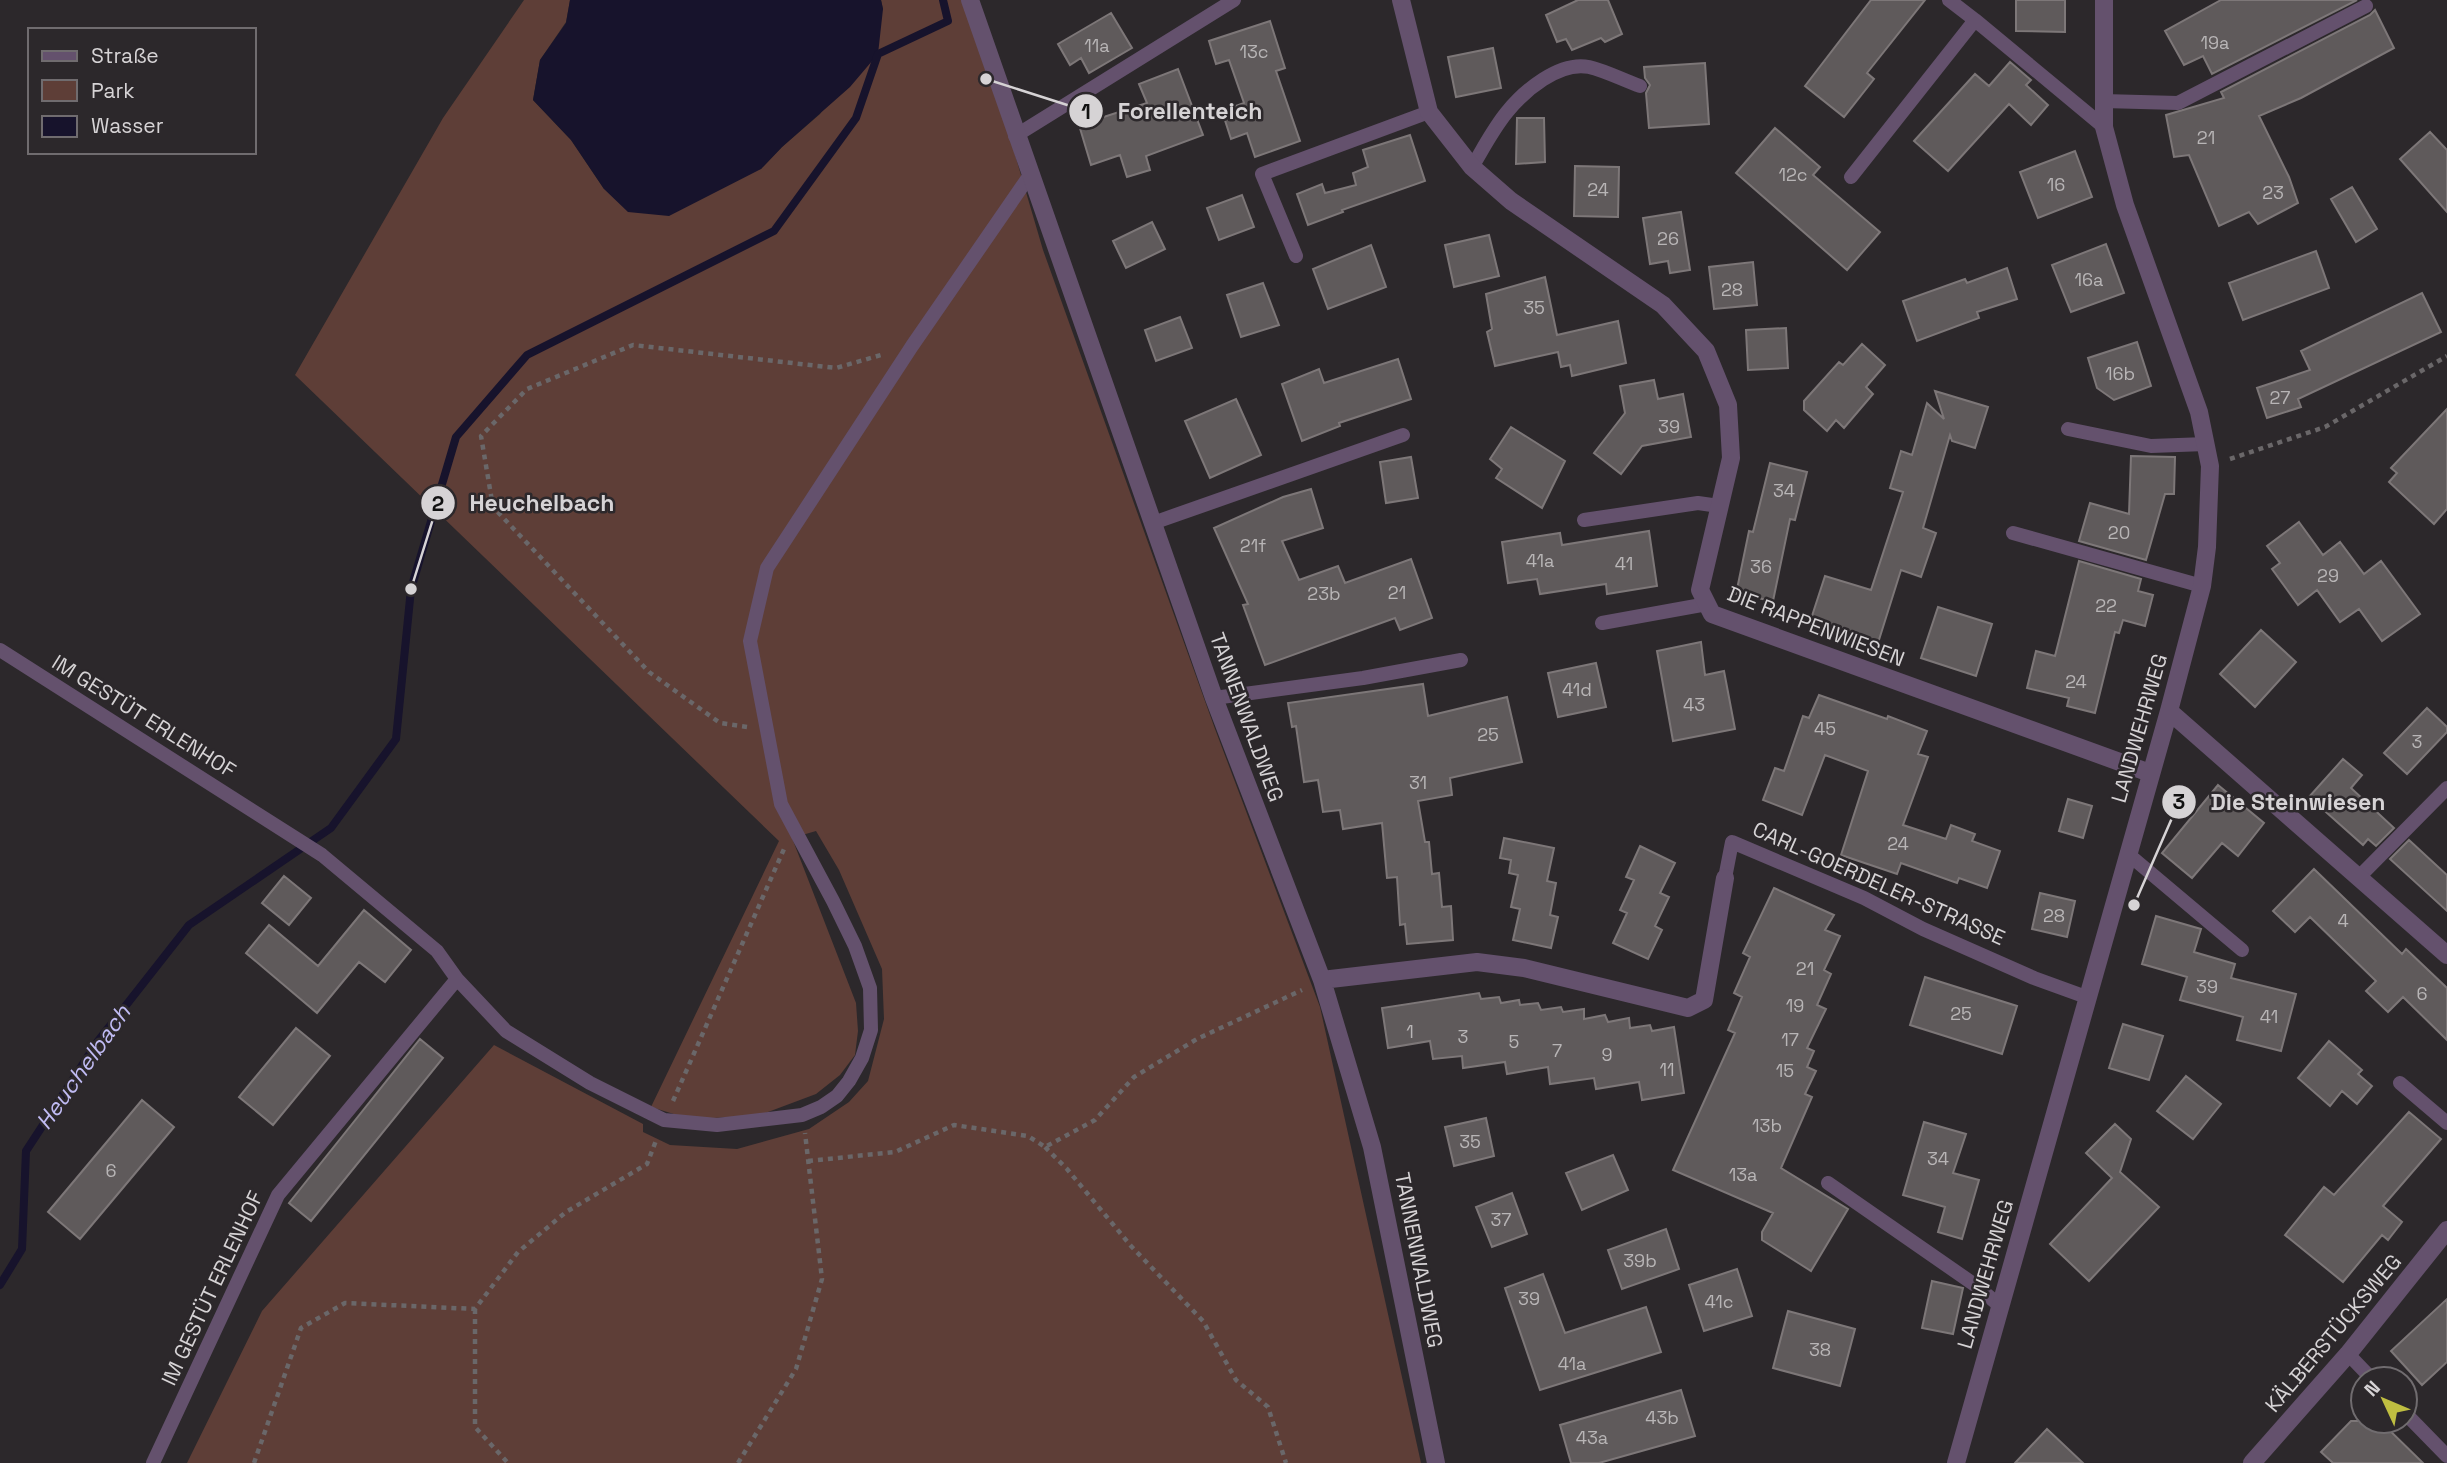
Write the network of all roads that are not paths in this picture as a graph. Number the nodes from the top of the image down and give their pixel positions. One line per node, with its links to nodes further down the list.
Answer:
1 (970, 0): 12 (street, TANNENWALDWEG)
2 (1234, 0): 12 (lane)
3 (1401, 0): 10 (street, DIE RAPPENWIESEN)
4 (1949, 0): 7 (lane)
5 (2104, 0): 9 (street, LANDWEHRWEG)
6 (2366, 6): 9 (lane)
7 (1975, 20): 11 (lane); 15 (lane)
8 (1640, 86): 13 (lane)
9 (2103, 101): 11 (street, LANDWEHRWEG)
10 (1429, 112): 13 (street, DIE RAPPENWIESEN); 16 (lane)
11 (2105, 127): 19 (street, LANDWEHRWEG)
12 (1016, 136): 14 (street, TANNENWALDWEG)
13 (1472, 167): 20 (street, DIE RAPPENWIESEN)
14 (1030, 175): 22 (street, TANNENWALDWEG); 38 (lane, IM GESTÜT ERLENHOF)
15 (1851, 177)
16 (1296, 256)
17 (2068, 429): 19 (lane)
18 (1403, 435): 22 (lane)
19 (2206, 443): 24 (street, LANDWEHRWEG)
20 (1719, 506): 21 (lane); 25 (street, DIE RAPPENWIESEN)
21 (1584, 520)
22 (1153, 523): 29 (street, TANNENWALDWEG)
23 (2013, 533): 24 (lane)
24 (2202, 586): 30 (street, LANDWEHRWEG)
25 (1707, 604): 26 (lane); 31 (street, DIE RAPPENWIESEN)
26 (1602, 623)
27 (0, 650): 38 (lane, IM GESTÜT ERLENHOF)
28 (1461, 660): 29 (lane)
29 (1214, 698): 39 (street, TANNENWALDWEG)
30 (2169, 710): 31 (street, LANDWEHRWEG); 34 (street)
31 (2150, 773): 33 (street, LANDWEHRWEG)
32 (2447, 788): 34 (lane)
33 (2127, 855): 36 (lane); 40 (street, LANDWEHRWEG)
34 (2360, 877): 37 (street)
35 (1725, 878): 39 (street, CARL-GOERDELER-STRASSE); 40 (lane, CARL-GOERDELER-STRASSE)
36 (2242, 950)
37 (2447, 955)
38 (457, 979): 50 (lane, IM GESTÜT ERLENHOF)
39 (1322, 980): 51 (street, TANNENWALDWEG)
40 (2089, 998): 45 (street, LANDWEHRWEG)
41 (2400, 1083): 42 (lane)
42 (2447, 1123)
43 (1828, 1184): 45 (lane)
44 (2447, 1230): 46 (street, KÄLBERSTÜCKSWEG)
45 (1999, 1305): 52 (street, LANDWEHRWEG)
46 (2348, 1354): 47 (lane); 53 (street, KÄLBERSTÜCKSWEG)
47 (2359, 1365)
48 (2419, 1427): 49 (lane)
49 (2447, 1456)
50 (153, 1463)
51 (1436, 1463)
52 (1956, 1463)
53 (2252, 1463)

